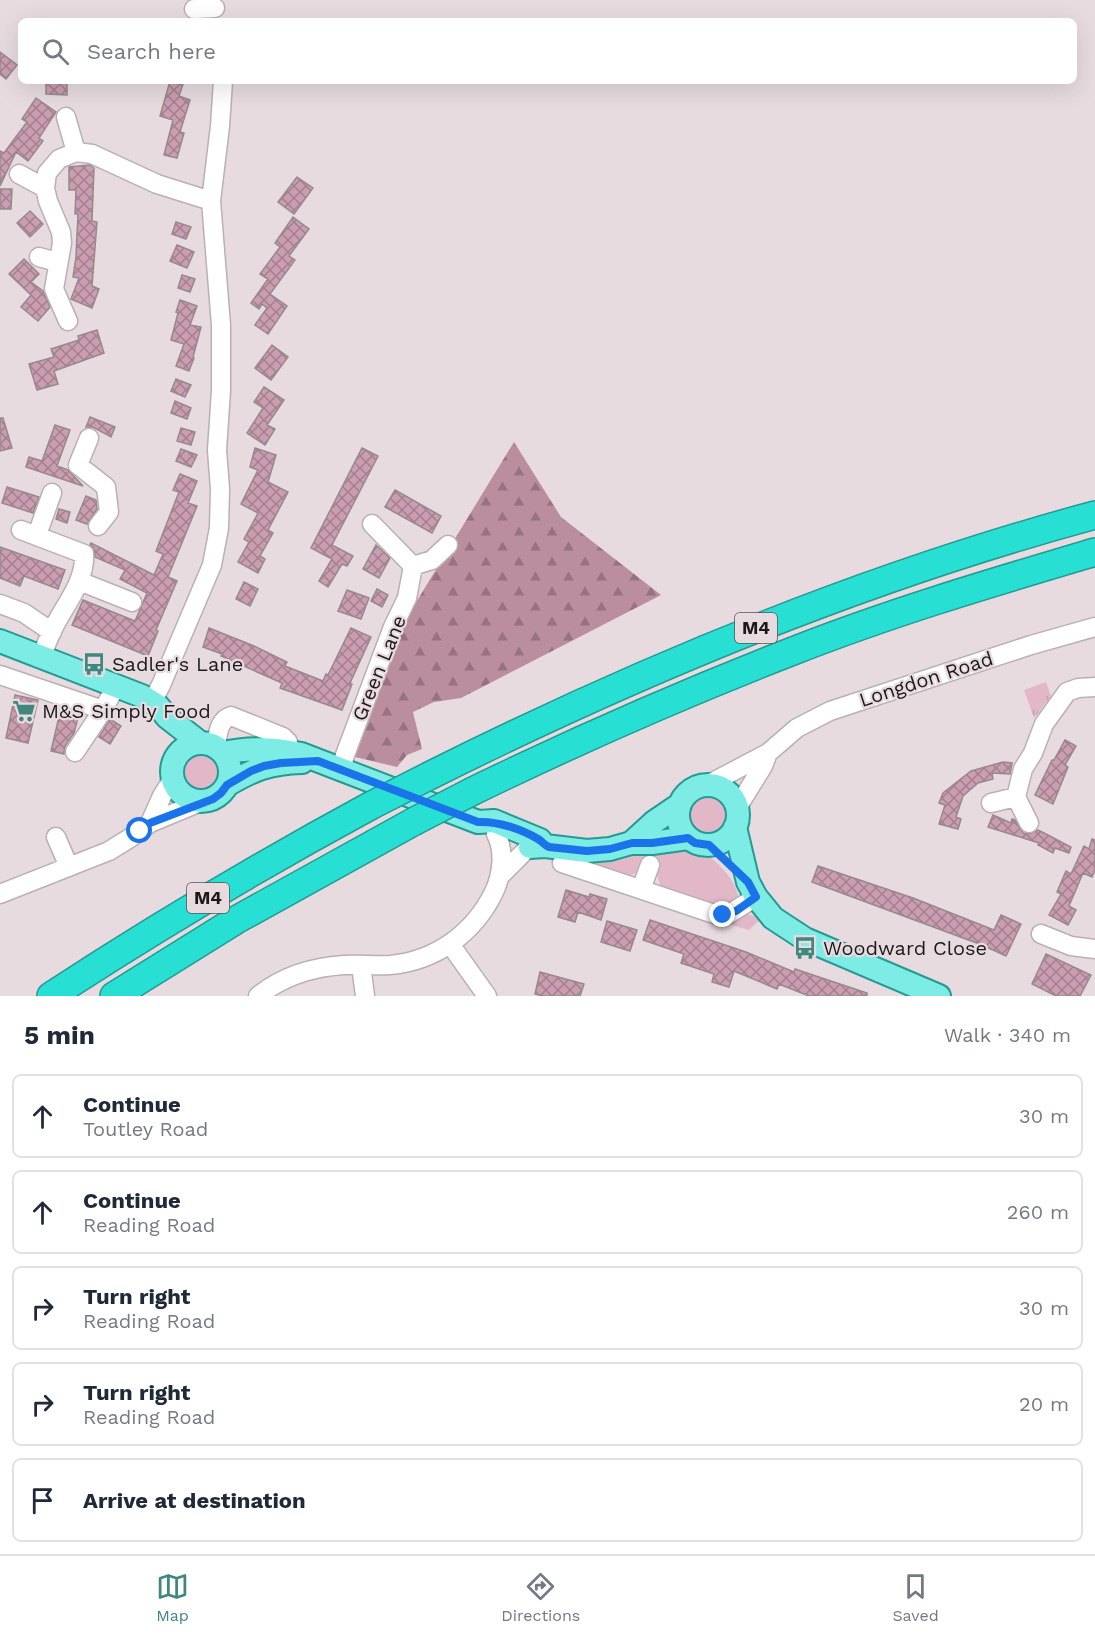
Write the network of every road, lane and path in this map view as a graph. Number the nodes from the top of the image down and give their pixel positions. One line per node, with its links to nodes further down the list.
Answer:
1 (194, 9): 2 (street)
2 (216, 10)
3 (223, 84): 8 (street)
4 (66, 117): 5 (street)
5 (76, 152): 7 (street); 8 (street)
6 (20, 174): 7 (street)
7 (45, 188): 10 (street)
8 (211, 201): 31 (street)
9 (39, 257): 10 (street)
10 (57, 262): 11 (street)
11 (68, 321)
12 (89, 438): 18 (street)
13 (51, 493): 18 (street)
14 (1095, 515): 64 (highway, M4, bridge)
15 (372, 524): 19 (street)
16 (448, 545): 19 (street)
17 (1095, 552): 65 (highway, M4, bridge)
18 (84, 554): 20 (street)
19 (413, 566): 37 (street, Green Lane)
20 (79, 581): 21 (street); 24 (street)
21 (132, 602)
22 (0, 604): 24 (street)
23 (1095, 627): 35 (street, Longdon Road)
24 (52, 632): 26 (street)
25 (0, 641): 26 (main road)
26 (41, 657): 28 (main road)
27 (0, 675): 30 (street)
28 (116, 686): 30 (street); 31 (main road)
29 (1095, 687): 41 (street)
30 (103, 710): 34 (street)
31 (160, 710): 33 (main road); 38 (main road)
32 (286, 744): 33 (main road); 33 (street); 36 (main road)
33 (212, 747): 38 (main road); 40 (main road)
34 (75, 752)
35 (768, 753): 39 (street, Longdon Road); 45 (street, Longdon Road)
36 (318, 761): 37 (main road); 40 (main road)
37 (342, 770): 48 (main road)
38 (172, 772): 42 (main road); 47 (street)
39 (709, 784): 44 (main road); 45 (main road)
40 (227, 785): 42 (main road)
41 (1016, 798): 43 (street); 46 (street)
42 (204, 801): 47 (street)
43 (991, 803)
44 (679, 805): 50 (main road); 51 (main road)
45 (736, 818): 50 (main road); 58 (main road)
46 (1029, 822)
47 (150, 823): 55 (street)
48 (487, 828): 52 (main road); 56 (street)
49 (56, 837): 55 (street)
50 (698, 842): 51 (main road); 58 (main road)
51 (632, 843): 52 (main road)
52 (537, 847): 56 (street)
53 (562, 863): 57 (street)
54 (650, 865): 57 (street)
55 (69, 867): 59 (street)
56 (501, 875): 61 (street)
57 (641, 889): 58 (street)
58 (752, 890): 69 (main road)
59 (0, 894)
60 (1041, 934): 62 (street)
61 (450, 944): 63 (street); 68 (street)
62 (1095, 949)
63 (361, 965): 66 (street); 67 (street)
64 (51, 996)
65 (114, 996)
66 (258, 996)
67 (365, 996)
68 (487, 996)
69 (939, 996)

